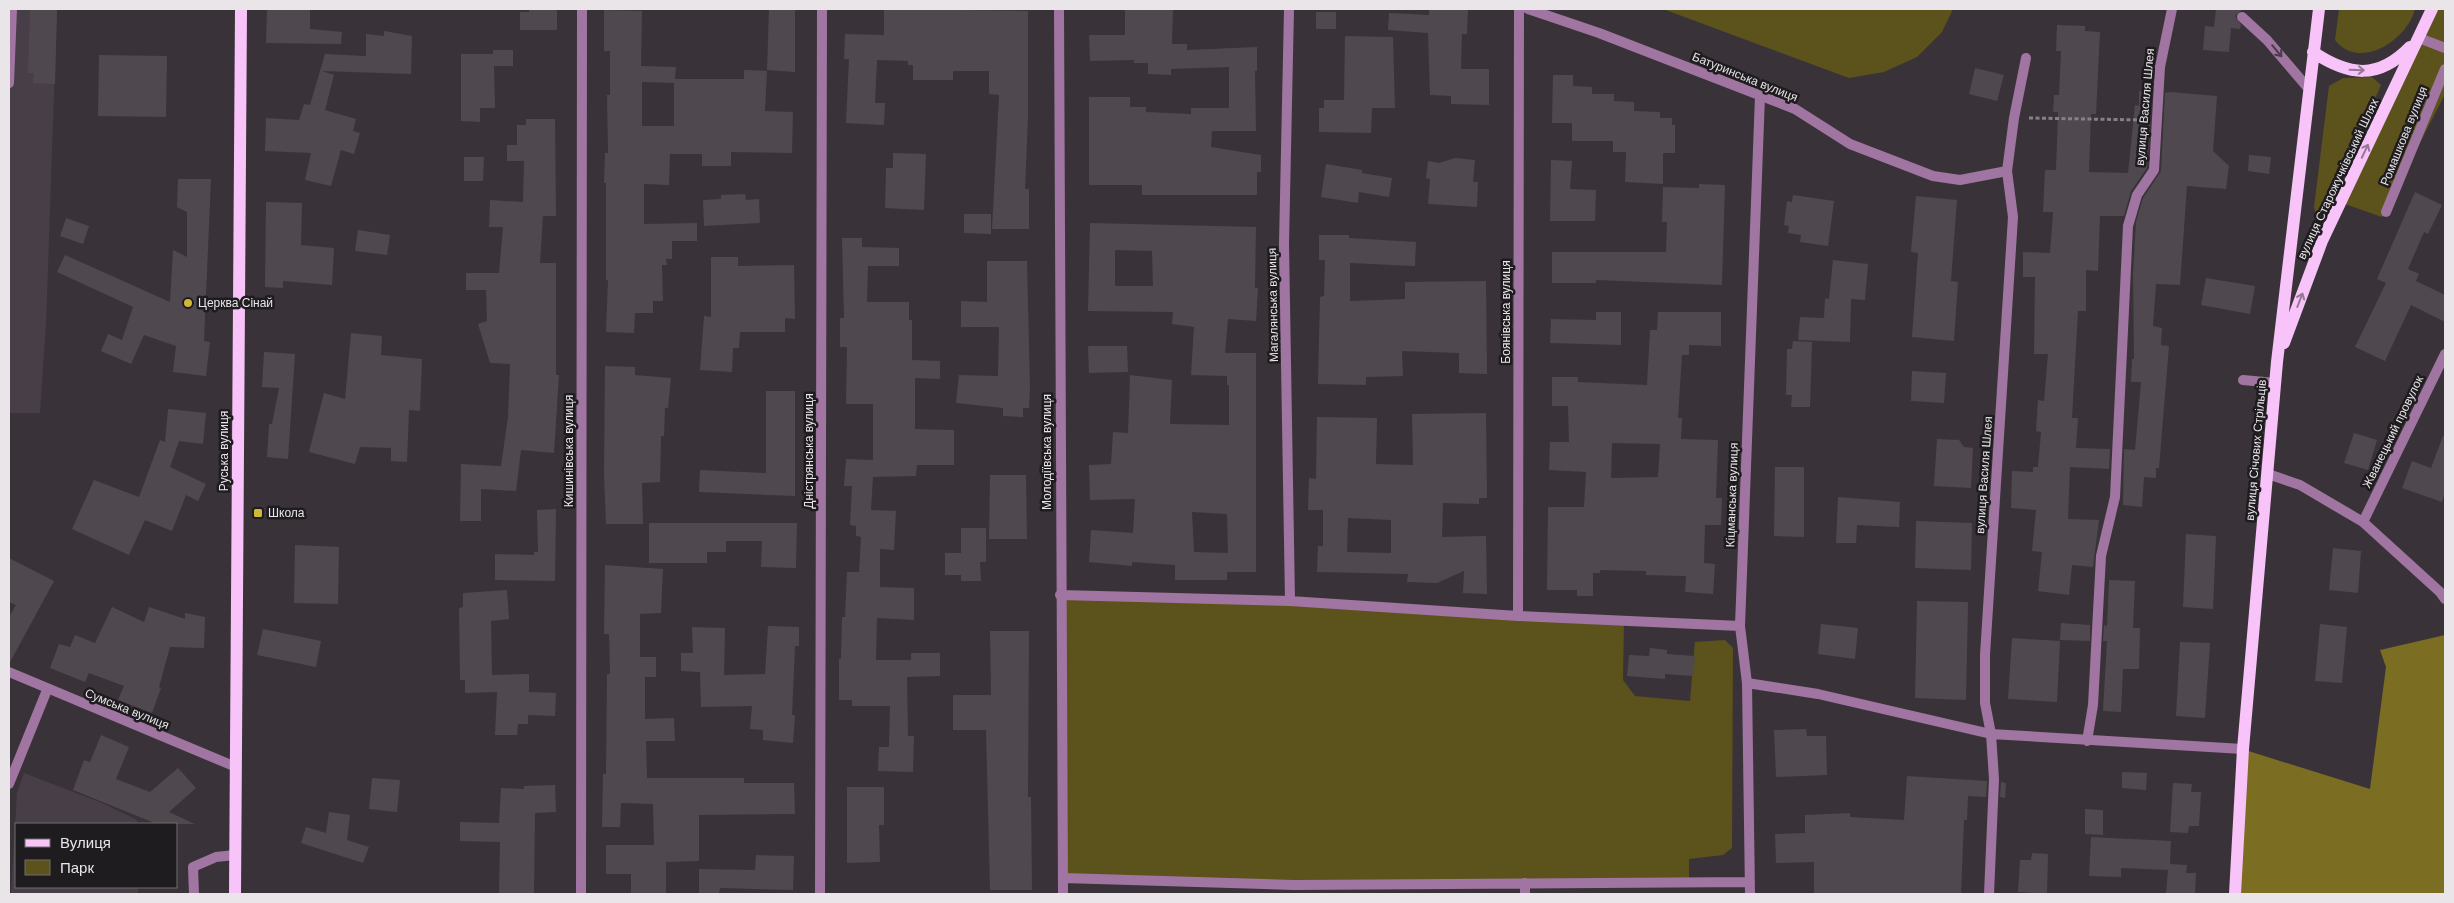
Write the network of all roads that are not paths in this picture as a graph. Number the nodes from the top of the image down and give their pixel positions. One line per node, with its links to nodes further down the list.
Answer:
1 (12, 9): 18 (street)
2 (241, 9): 40 (main road, Руська вулиця)
3 (582, 9): 49 (street, Кишинівська вулиця)
4 (822, 9): 50 (street, Дністрянська вулиця)
5 (1058, 9): 29 (street, Молодіївська вулиця)
6 (1288, 9): 31 (street, Магалянська вулиця)
7 (1518, 9): 32 (street, Боянівська вулиця)
8 (1528, 9): 20 (street, Батуринська вулиця)
9 (2172, 9): 38 (street, вулиця Василя Шлея)
10 (2319, 9): 15 (main road, вулиця Січових Стрільців)
11 (2432, 9): 13 (main road, вулиця Старожучківський Шлях)
12 (2242, 17): 19 (street, one-way to 19)
13 (2419, 38): 14 (street); 15 (main road, вулиця Старожучківський Шлях, one-way to 13); 24 (main road, вулиця Старожучківський Шлях, one-way to 13)
14 (2445, 48)
15 (2313, 52): 19 (main road, вулиця Січових Стрільців)
16 (2026, 58): 21 (street, вулиця Василя Шлея)
17 (2445, 69): 22 (street, Ромашкова вулиця)
18 (9, 83)
19 (2308, 88): 24 (main road, вулиця Січових Стрільців)
20 (1760, 96): 21 (street, Батуринська вулиця); 33 (street, Кіцманська вулиця)
21 (2007, 171): 37 (street, вулиця Василя Шлея)
22 (2386, 212)
23 (2445, 354): 28 (street, Жванецький провулок)
24 (2277, 362): 26 (main road, вулиця Січових Стрільців)
25 (2243, 380): 26 (street)
26 (2275, 383): 27 (main road, вулиця Січових Стрільців)
27 (2268, 474): 28 (street); 39 (main road, вулиця Січових Стрільців)
28 (2364, 522): 30 (street)
29 (1060, 595): 31 (street); 43 (street, Молодіївська вулиця)
30 (2445, 599)
31 (1290, 601): 32 (street)
32 (1518, 616): 33 (street)
33 (1740, 626): 35 (street, Кіцманська вулиця)
34 (9, 672): 36 (street, Сумська вулиця)
35 (1747, 683): 37 (street); 44 (street, Кіцманська вулиця)
36 (47, 690): 40 (street, Сумська вулиця); 41 (street)
37 (1991, 734): 38 (street); 54 (street, вулиця Василя Шлея)
38 (2087, 741): 39 (street)
39 (2243, 749): 55 (main road, вулиця Січових Стрільців)
40 (236, 767): 42 (main road, Руська вулиця)
41 (9, 784)
42 (235, 855): 47 (street); 48 (main road, Руська вулиця)
43 (1063, 878): 46 (street); 51 (street, Молодіївська вулиця)
44 (1750, 882): 45 (street); 53 (street, Кіцманська вулиця)
45 (1525, 883): 46 (street); 52 (street)
46 (1294, 890)
47 (194, 894)
48 (235, 894)
49 (581, 894)
50 (820, 894)
51 (1063, 894)
52 (1525, 894)
53 (1750, 894)
54 (1989, 894)
55 (2235, 894)

